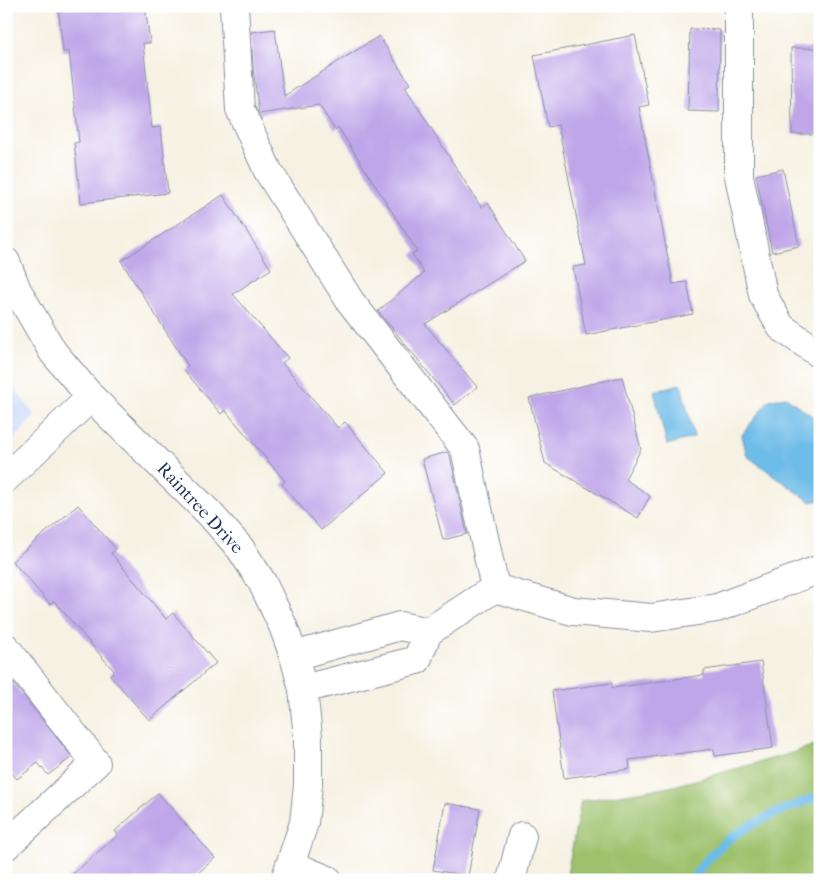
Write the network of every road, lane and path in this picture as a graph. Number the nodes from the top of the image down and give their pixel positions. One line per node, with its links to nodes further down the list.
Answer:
1 (234, 6): 9 (street)
2 (739, 6): 5 (street)
3 (6, 262): 4 (street, Raintree Drive)
4 (12, 291): 6 (street, Raintree Drive)
5 (820, 354)
6 (91, 397): 7 (street); 12 (street, Raintree Drive)
7 (6, 478)
8 (820, 569): 9 (street)
9 (495, 588): 10 (street)
10 (428, 632): 12 (street); 13 (street)
11 (6, 648): 15 (street)
12 (294, 656): 13 (street, Raintree Drive)
13 (303, 689): 16 (street, Raintree Drive)
14 (522, 836): 18 (street)
15 (6, 846)
16 (288, 872): 17 (street)
17 (328, 880)
18 (510, 880)

